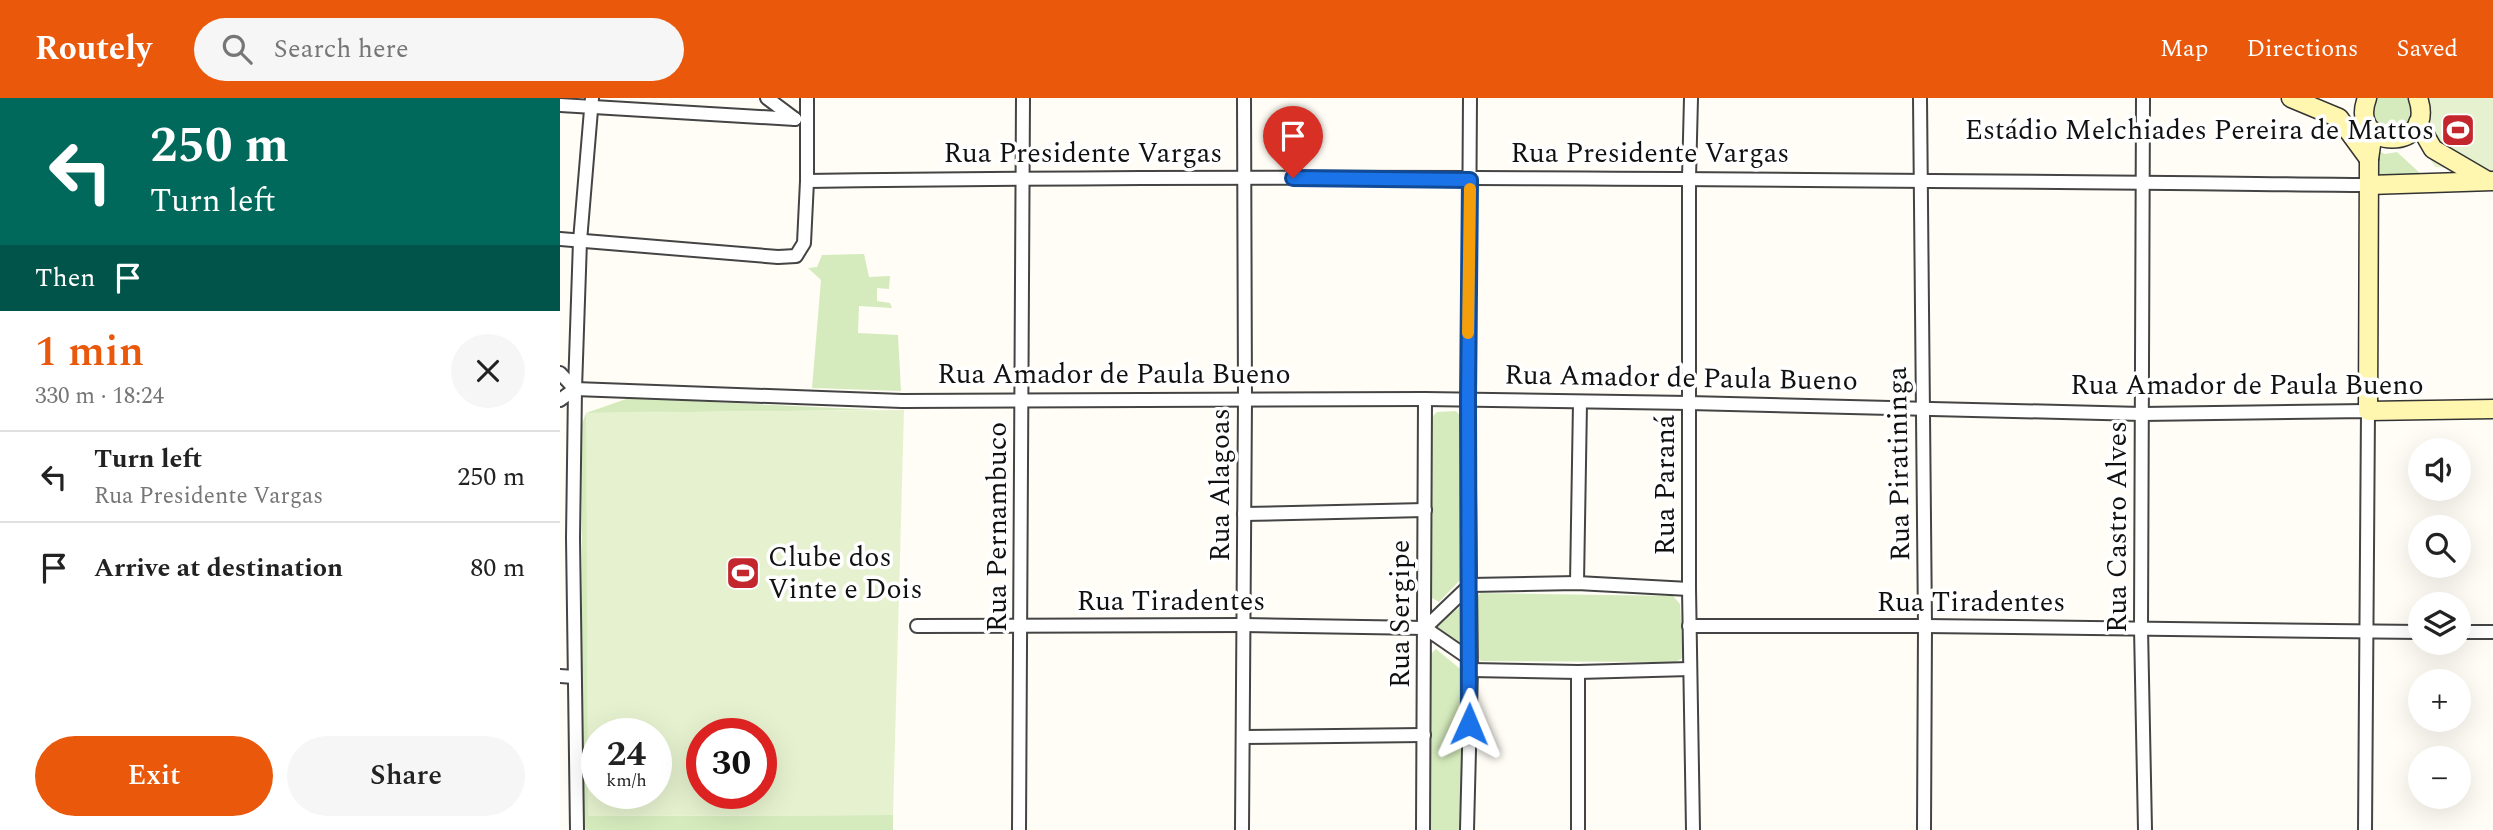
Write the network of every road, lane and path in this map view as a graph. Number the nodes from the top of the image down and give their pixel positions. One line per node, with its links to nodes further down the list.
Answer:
1 (767, 98): 15 (street)
2 (807, 98): 15 (street)
3 (1024, 98): 19 (street, Rua Pernambuco)
4 (1244, 98): 20 (street, Rua Alagoas)
5 (1470, 98): 23 (street)
6 (1691, 98): 21 (street, Rua Paraná)
7 (1920, 98): 22 (street, Rua Piratininga)
8 (2143, 98): 26 (street, Rua Castro Alves)
9 (2291, 98): 14 (street)
10 (2367, 98): 17 (street)
11 (2418, 98): 16 (street)
12 (592, 102): 13 (street); 15 (street); 29 (street)
13 (560, 105)
14 (2324, 111): 17 (street); 18 (street)
15 (801, 119): 24 (street)
16 (2418, 123): 17 (street); 25 (street)
17 (2370, 129): 18 (street)
18 (2369, 159): 27 (street)
19 (1024, 178): 20 (street, Rua Presidente Vargas); 24 (street, Rua Presidente Vargas); 36 (street, Rua Pernambuco)
20 (1243, 178): 23 (street, Rua Presidente Vargas); 34 (street, Rua Alagoas)
21 (1689, 178): 22 (street, Rua Presidente Vargas); 23 (street, Rua Presidente Vargas); 38 (street, Rua Paraná)
22 (1920, 179): 26 (street, Rua Presidente Vargas); 39 (street, Rua Piratininga)
23 (1470, 180): 35 (street)
24 (807, 181): 29 (street)
25 (2490, 181): 27 (street, Rua Presidente Vargas)
26 (2142, 183): 27 (street, Rua Presidente Vargas); 42 (street, Rua Castro Alves)
27 (2369, 185): 41 (street)
28 (560, 239): 29 (street)
29 (580, 241): 31 (street)
30 (560, 373): 31 (street)
31 (575, 389): 33 (street); 36 (street, Rua Amador de Paula Bueno); 45 (street)
32 (1425, 399): 34 (street, Rua Amador de Paula Bueno); 35 (street, Rua Amador de Paula Bueno); 43 (street, Rua Sergipe)
33 (560, 400)
34 (1245, 400): 36 (street, Rua Amador de Paula Bueno); 44 (street, Rua Alagoas)
35 (1468, 400): 37 (street, Rua Amador de Paula Bueno); 47 (street)
36 (1022, 401): 49 (street, Rua Pernambuco)
37 (1580, 402): 38 (street, Rua Amador de Paula Bueno); 46 (street)
38 (1689, 403): 39 (street, Rua Amador de Paula Bueno); 48 (street, Rua Paraná)
39 (1923, 409): 42 (street, Rua Amador de Paula Bueno); 53 (street, Rua Piratininga)
40 (2493, 409): 41 (street, Rua Amador de Paula Bueno)
41 (2368, 411): 42 (street, Rua Amador de Paula Bueno); 56 (street)
42 (2142, 414): 55 (street, Rua Castro Alves)
43 (1425, 510): 44 (street); 54 (street, Rua Sergipe)
44 (1244, 514): 50 (street, Rua Alagoas)
45 (566, 538): 64 (street)
46 (1577, 583): 47 (street); 48 (street)
47 (1470, 586): 54 (street); 60 (street)
48 (1689, 589): 52 (street, Rua Paraná)
49 (1020, 625): 50 (street, Rua Tiradentes); 51 (street, Rua Tiradentes); 68 (street, Rua Pernambuco)
50 (1244, 625): 54 (street, Rua Tiradentes); 66 (street, Rua Alagoas)
51 (917, 626)
52 (1689, 626): 53 (street, Rua Tiradentes); 61 (street, Rua Paraná)
53 (1925, 626): 55 (street, Rua Tiradentes); 74 (street, Rua Piratininga)
54 (1425, 628): 60 (street); 65 (street, Rua Sergipe)
55 (2141, 628): 56 (street, Rua Tiradentes); 75 (street, Rua Castro Alves)
56 (2367, 632): 57 (street, Rua Tiradentes); 76 (street)
57 (2408, 632)
58 (2471, 632): 59 (street)
59 (2493, 632)
60 (1471, 665): 62 (street); 71 (street)
61 (1690, 669): 62 (street); 73 (street, Rua Paraná)
62 (1578, 672): 72 (street)
63 (560, 676): 64 (street)
64 (574, 677): 67 (street)
65 (1424, 735): 66 (street); 70 (street, Rua Sergipe)
66 (1243, 737): 69 (street, Rua Alagoas)
67 (577, 830)
68 (1019, 830)
69 (1242, 830)
70 (1423, 830)
71 (1467, 830)
72 (1578, 830)
73 (1693, 830)
74 (1924, 830)
75 (2145, 830)
76 (2365, 830)

